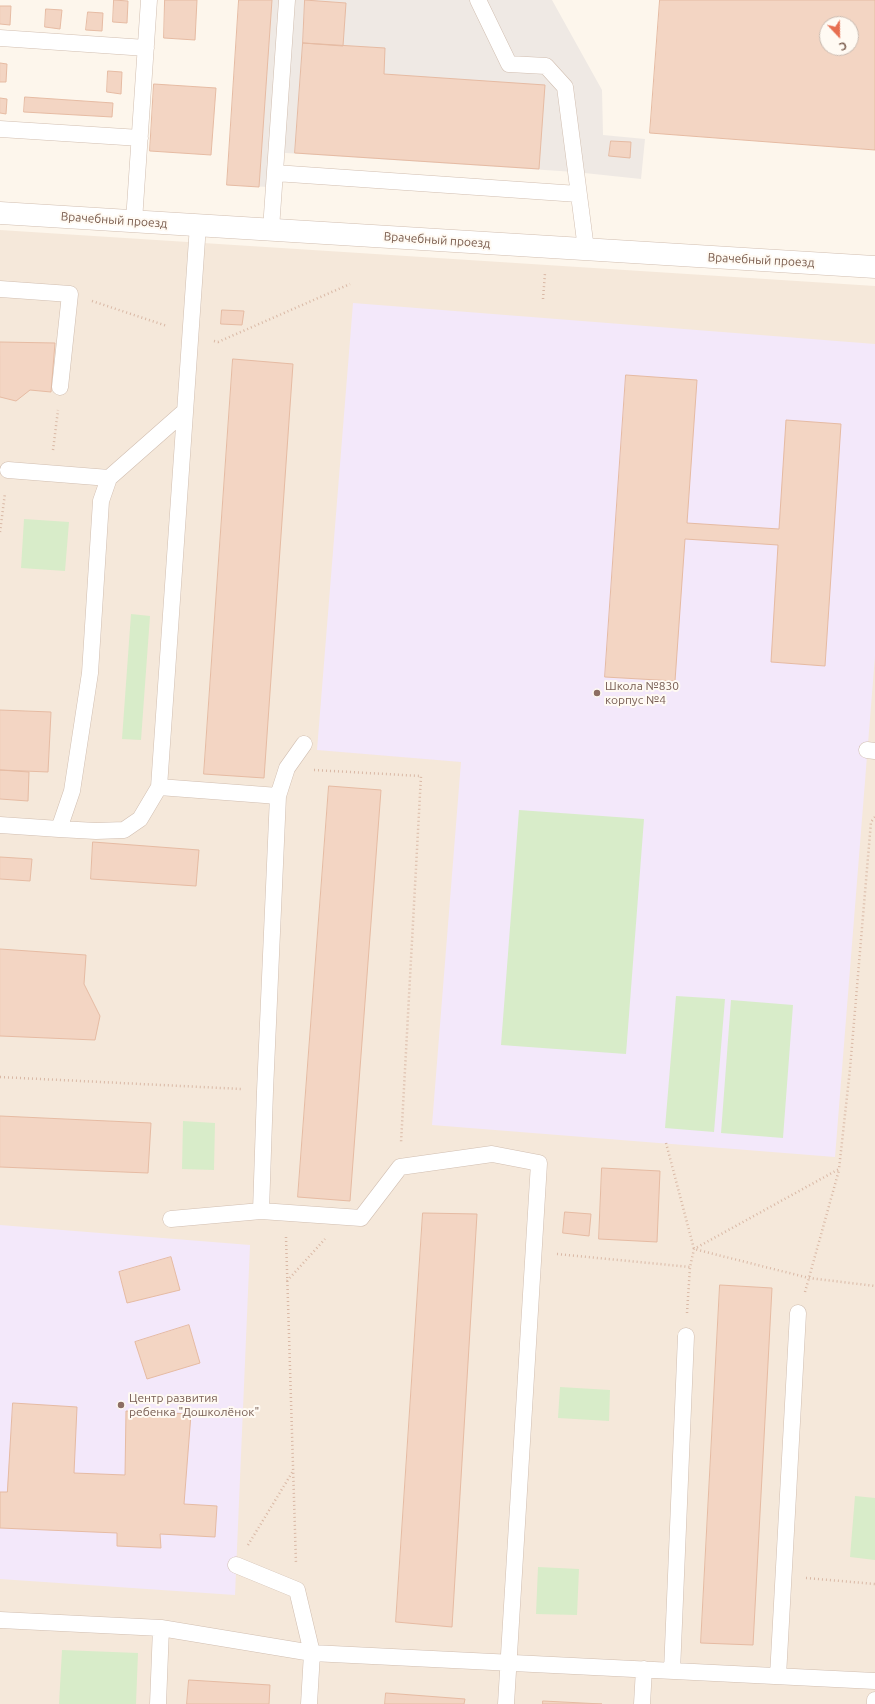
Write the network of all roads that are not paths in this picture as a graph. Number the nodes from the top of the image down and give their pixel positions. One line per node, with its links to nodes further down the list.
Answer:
1 (149, 0): 5 (lane)
2 (287, 0): 8 (lane)
3 (478, 0): 9 (lane)
4 (0, 38): 5 (lane)
5 (146, 48): 7 (lane)
6 (0, 129): 7 (lane)
7 (140, 138): 11 (lane)
8 (275, 173): 9 (lane); 13 (lane)
9 (578, 194): 14 (lane)
10 (0, 213): 11 (street, Врачебный проезд)
11 (134, 221): 12 (street, Врачебный проезд)
12 (198, 225): 13 (street, Врачебный проезд); 18 (lane)
13 (271, 229): 14 (street, Врачебный проезд)
14 (586, 249): 15 (street, Врачебный проезд)
15 (875, 267)
16 (0, 289): 17 (lane)
17 (60, 387)
18 (186, 411): 20 (lane); 22 (lane)
19 (8, 470): 20 (lane)
20 (109, 478): 25 (lane)
21 (304, 744): 23 (lane)
22 (159, 787): 23 (lane); 25 (lane)
23 (278, 796): 26 (lane)
24 (0, 825): 25 (lane)
25 (59, 829)
26 (261, 1211): 27 (lane); 34 (lane)
27 (171, 1219)
28 (798, 1313): 37 (lane)
29 (686, 1336): 36 (lane)
30 (236, 1565): 33 (lane)
31 (0, 1620): 32 (lane)
32 (161, 1628): 33 (lane); 40 (lane)
33 (312, 1653): 34 (lane); 41 (lane)
34 (508, 1662): 35 (lane); 42 (lane)
35 (644, 1669): 36 (lane); 43 (lane)
36 (672, 1671): 37 (lane)
37 (778, 1676): 38 (lane)
38 (875, 1681)
39 (875, 1700): 44 (lane)
40 (158, 1704)
41 (309, 1704)
42 (506, 1704)
43 (642, 1704)
44 (875, 1704)

